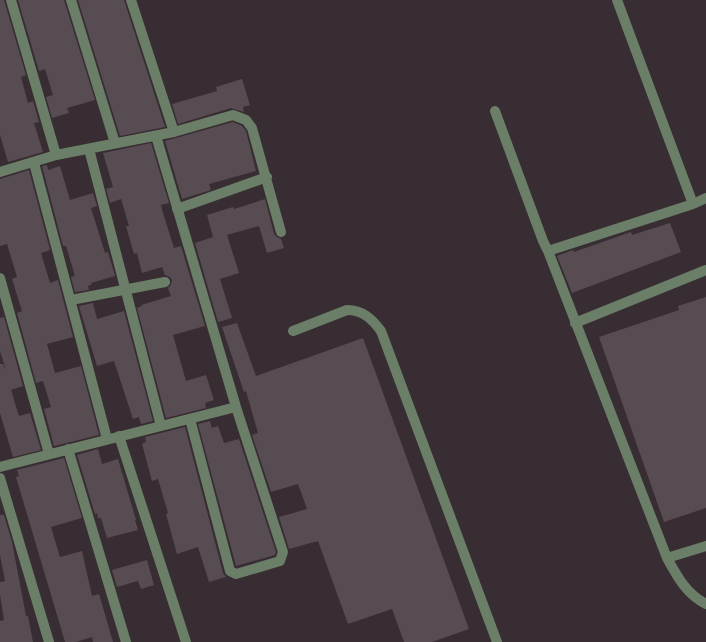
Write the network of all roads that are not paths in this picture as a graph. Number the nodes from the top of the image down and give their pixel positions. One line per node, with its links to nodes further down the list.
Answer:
1 (11, 0): 10 (street)
2 (71, 0): 8 (street)
3 (131, 0): 6 (street)
4 (617, 0): 15 (street)
5 (495, 111): 18 (street)
6 (174, 132): 7 (street); 13 (street)
7 (156, 136): 8 (street); 16 (street)
8 (115, 143): 9 (street)
9 (89, 149): 10 (street); 22 (street)
10 (56, 155): 11 (street)
11 (34, 163): 12 (street); 23 (street)
12 (0, 172)
13 (267, 177): 16 (street); 17 (street)
14 (706, 198): 15 (street)
15 (693, 204): 18 (street)
16 (178, 209): 26 (street)
17 (281, 232)
18 (548, 252): 24 (street)
19 (706, 270): 24 (street)
20 (0, 278): 32 (street)
21 (164, 282): 22 (street)
22 (126, 290): 23 (street); 28 (street)
23 (71, 300): 30 (street)
24 (576, 323): 36 (street)
25 (293, 331): 41 (street)
26 (236, 407): 27 (street); 27 (street)
27 (190, 419): 28 (street)
28 (161, 426): 29 (street)
29 (119, 436): 30 (street); 40 (street)
30 (108, 439): 31 (street)
31 (68, 449): 32 (street); 39 (street)
32 (48, 454): 33 (street)
33 (0, 467)
34 (0, 478): 38 (street)
35 (706, 546): 36 (street)
36 (667, 558): 37 (street)
37 (706, 604)
38 (49, 642)
39 (126, 642)
40 (186, 642)
41 (497, 642)

